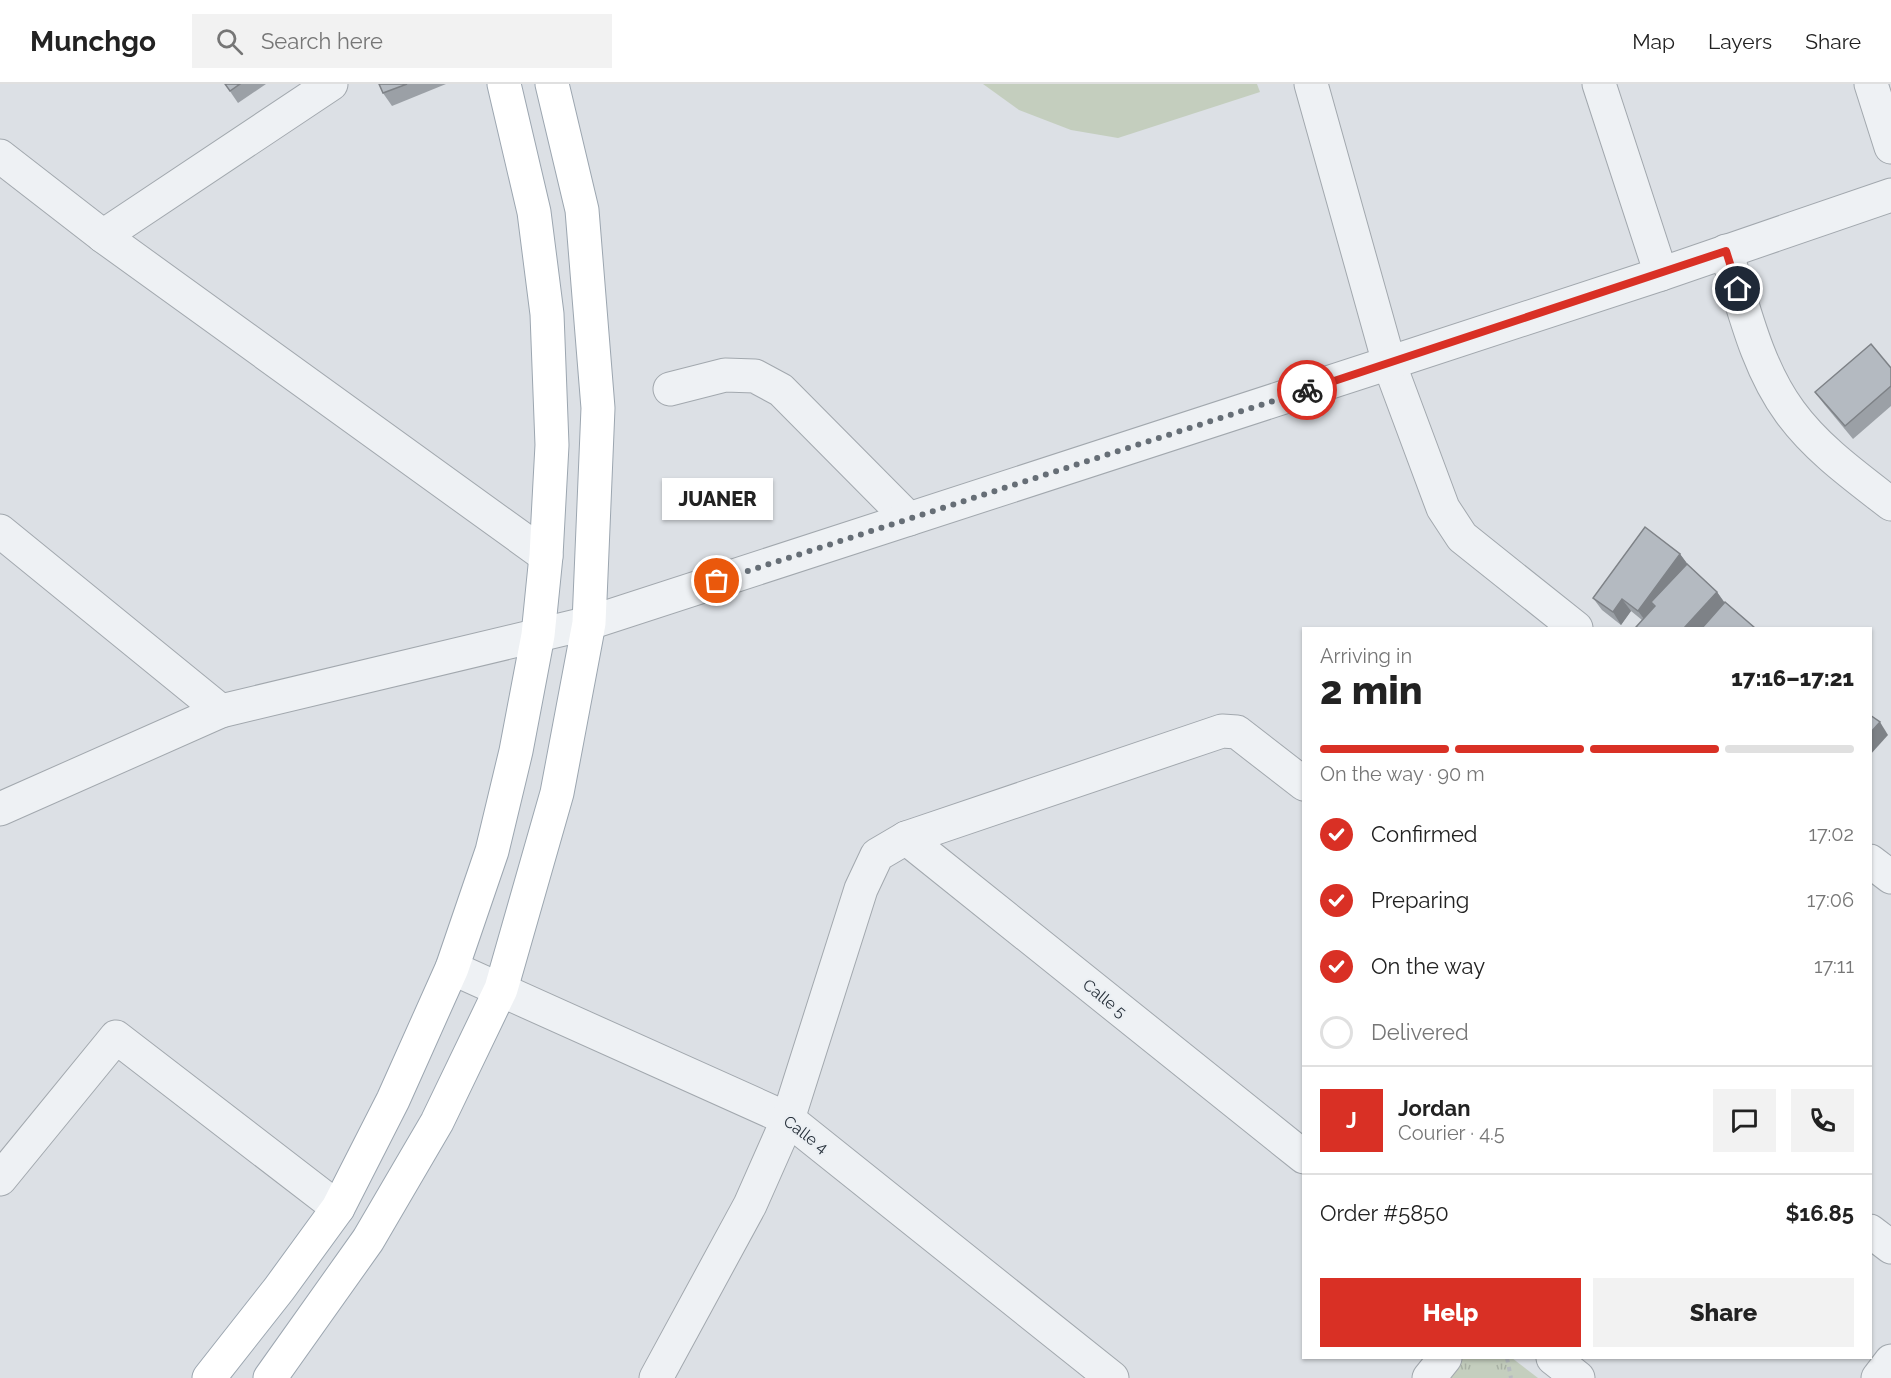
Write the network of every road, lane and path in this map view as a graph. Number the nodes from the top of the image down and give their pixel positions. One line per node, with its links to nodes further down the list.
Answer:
1 (331, 84): 10 (street)
2 (504, 84): 18 (main road)
3 (552, 84): 19 (main road)
4 (1311, 84): 13 (street)
5 (1599, 84): 12 (street)
6 (1871, 84): 7 (street)
7 (1891, 147)
8 (0, 156): 10 (street)
9 (1891, 195): 11 (street)
10 (103, 236): 18 (street)
11 (1726, 251): 12 (street); 15 (street)
12 (1662, 274): 13 (street)
13 (1389, 363): 16 (street); 20 (street)
14 (670, 388): 16 (street)
15 (1891, 504)
16 (909, 519): 19 (street)
17 (0, 531): 22 (street)
18 (546, 556): 21 (main road)
19 (589, 623): 21 (street); 29 (main road)
20 (1575, 627)
21 (538, 635): 22 (street); 28 (main road)
22 (221, 711): 24 (street)
23 (1302, 782): 25 (street)
24 (0, 809)
25 (906, 838): 30 (street); 31 (street, Calle 5)
26 (1872, 863): 27 (street)
27 (1891, 877)
28 (452, 968): 29 (street, Calle 4); 33 (main road)
29 (501, 989): 30 (street, Calle 4); 41 (main road)
30 (788, 1119): 42 (street); 43 (street, Calle 4)
31 (1302, 1155)
32 (0, 1179): 33 (street)
33 (338, 1208): 40 (main road)
34 (1872, 1233): 35 (street)
35 (1891, 1247)
36 (1444, 1359): 44 (street)
37 (1507, 1359): 45 (path)
38 (1554, 1359): 46 (street)
39 (1891, 1361): 47 (street)
40 (209, 1378)
41 (270, 1378)
42 (656, 1378)
43 (1112, 1378)
44 (1429, 1378)
45 (1510, 1378)
46 (1578, 1378)
47 (1878, 1378)

